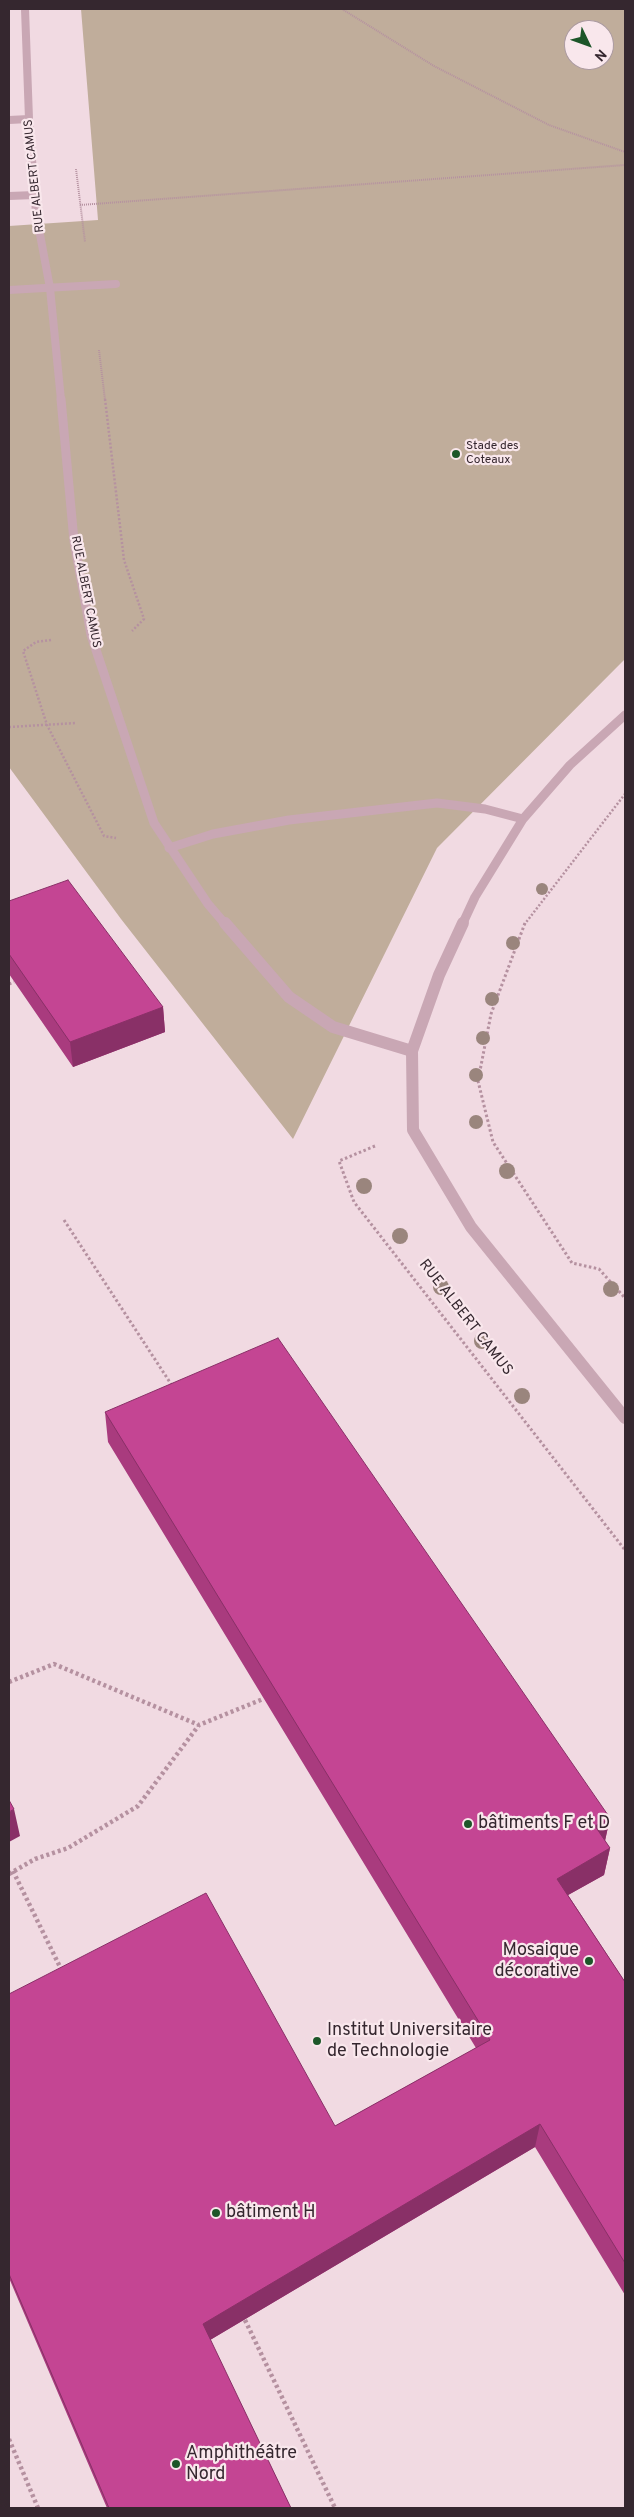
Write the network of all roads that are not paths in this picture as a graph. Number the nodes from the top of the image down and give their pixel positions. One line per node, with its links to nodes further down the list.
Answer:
1 (25, 9): 2 (street, RUE ALBERT CAMUS)
2 (29, 119): 3 (street); 4 (street, RUE ALBERT CAMUS)
3 (9, 120)
4 (35, 194): 5 (street); 7 (street, RUE ALBERT CAMUS)
5 (9, 196)
6 (116, 284): 7 (street)
7 (50, 288): 8 (street); 11 (street, RUE ALBERT CAMUS)
8 (9, 290)
9 (625, 715): 10 (street)
10 (523, 819): 11 (street); 12 (street)
11 (169, 848): 12 (street, RUE ALBERT CAMUS)
12 (412, 1051): 13 (street)
13 (625, 1418)

